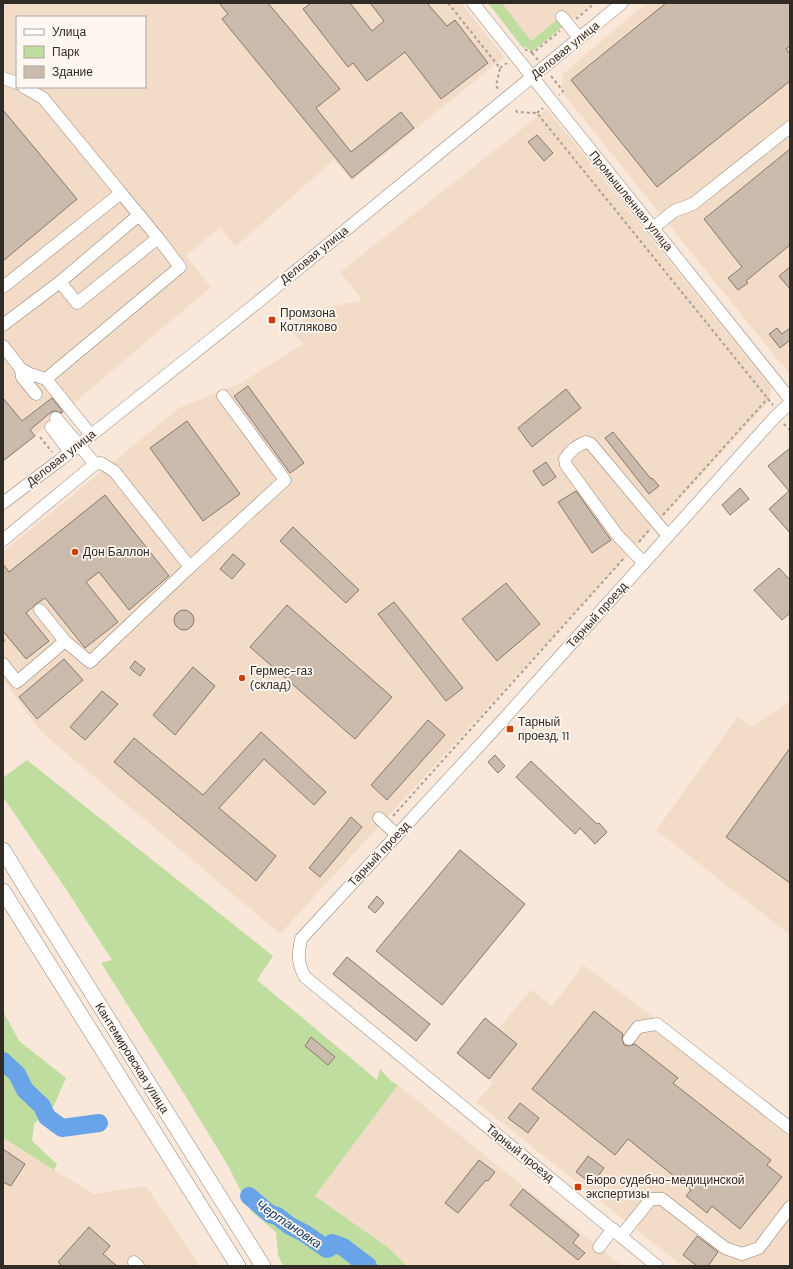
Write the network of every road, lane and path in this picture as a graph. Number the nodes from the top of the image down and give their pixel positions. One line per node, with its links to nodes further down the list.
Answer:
1 (448, 3): 8 (path)
2 (473, 3): 7 (street, Промышленная улица)
3 (595, 3): 5 (path)
4 (622, 3): 6 (street, Деловая улица)
5 (565, 21): 6 (street); 7 (path)
6 (579, 38): 9 (street, Деловая улица)
7 (515, 56): 8 (path); 9 (street, Промышленная улица)
8 (500, 68): 13 (path)
9 (532, 77): 18 (street, Промышленная улица); 35 (street, Деловая улица)
10 (3, 78): 11 (street)
11 (16, 83)
12 (26, 88): 16 (street)
13 (501, 92)
14 (516, 110): 28 (path)
15 (790, 128): 18 (street)
16 (121, 193): 17 (street); 21 (street)
17 (139, 215): 19 (street); 20 (street)
18 (653, 228): 29 (street, Промышленная улица)
19 (158, 238): 20 (street); 25 (street)
20 (60, 282): 22 (street)
21 (3, 287)
22 (3, 325)
23 (3, 346): 24 (street)
24 (21, 369): 25 (street); 26 (street)
25 (46, 379): 35 (street)
26 (36, 394)
27 (223, 396): 46 (street)
28 (768, 398): 31 (path); 41 (path)
29 (790, 398)
30 (790, 403): 42 (street, Тарный проезд)
31 (772, 404)
32 (54, 422): 37 (street)
33 (783, 422): 34 (path)
34 (790, 430)
35 (91, 435): 37 (street, Деловая улица)
36 (40, 437): 38 (path)
37 (74, 449): 38 (street, Деловая улица); 39 (street)
38 (60, 460): 40 (street, Деловая улица)
39 (95, 464): 43 (street); 46 (street)
40 (3, 503)
41 (656, 523): 42 (street); 44 (path); 44 (street)
42 (668, 536): 45 (street, Тарный проезд)
43 (3, 540)
44 (632, 550): 45 (street); 52 (path)
45 (644, 563): 53 (street, Тарный проезд)
46 (190, 567): 49 (street)
47 (40, 610): 49 (street)
48 (3, 639): 50 (path)
49 (65, 641): 51 (street)
50 (5, 642)
51 (3, 664)
52 (382, 822): 53 (street)
53 (397, 835): 59 (street, Тарный проезд)
54 (3, 850): 62 (main road, Кантемировская улица)
55 (3, 891): 61 (main road, Кантемировская улица)
56 (629, 1039): 57 (street)
57 (790, 1128)
58 (790, 1207): 59 (street)
59 (617, 1233): 60 (street); 63 (street, Тарный проезд)
60 (599, 1247)
61 (238, 1266)
62 (263, 1266)
63 (657, 1266)

